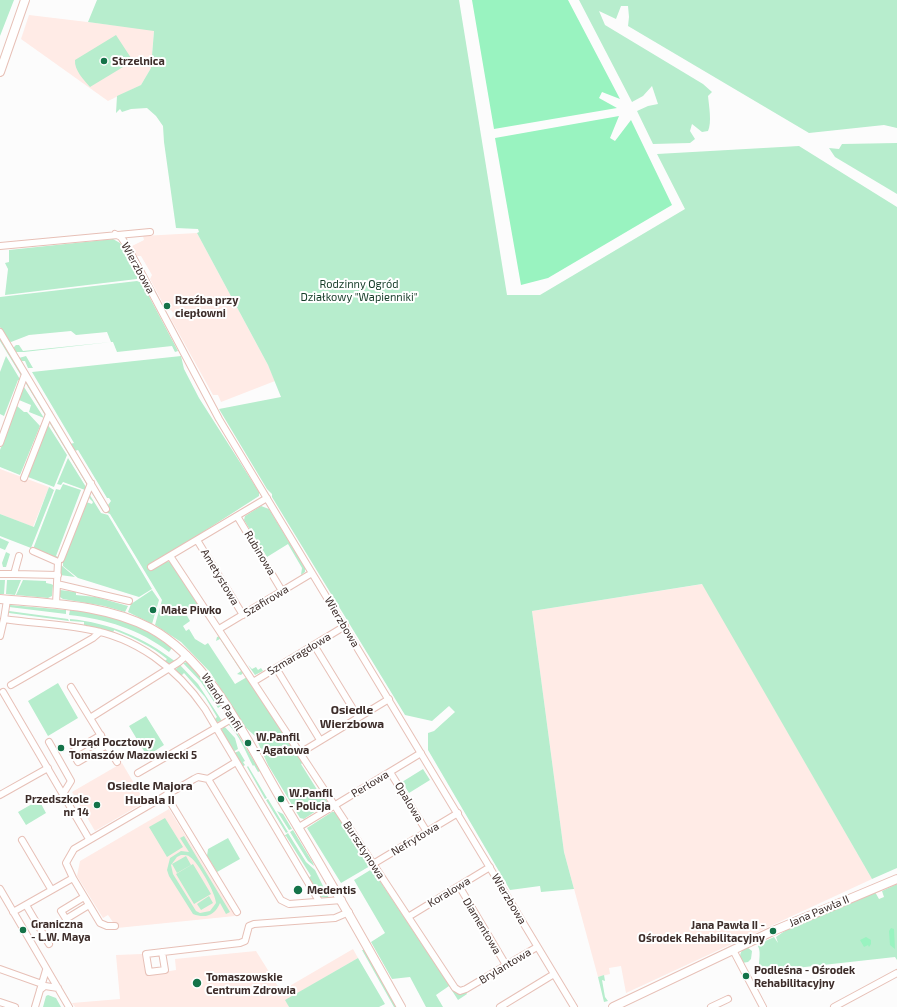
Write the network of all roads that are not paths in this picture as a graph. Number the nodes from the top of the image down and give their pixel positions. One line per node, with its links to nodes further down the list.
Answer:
1 (24, 0): 2 (street)
2 (0, 71)
3 (150, 232): 4 (street)
4 (115, 234): 5 (street); 12 (street, Wierzbowa)
5 (0, 246)
6 (0, 332): 7 (street)
7 (25, 374): 8 (street); 9 (street)
8 (49, 414): 10 (street); 11 (street)
9 (0, 443)
10 (24, 478)
11 (91, 483): 13 (street); 19 (street)
12 (267, 498): 14 (street, Ametystowa); 21 (street, Wierzbowa)
13 (106, 509)
14 (237, 516): 15 (street, Ametystowa); 26 (street, Rubinowa)
15 (197, 540): 18 (street, Ametystowa); 30 (street, Ametystowa)
16 (33, 551): 24 (street)
17 (19, 556): 23 (street)
18 (170, 556): 20 (street, Ametystowa); 33 (street, Bursztynowa)
19 (61, 559)
20 (151, 567)
21 (312, 573): 26 (street, Szafirowa); 32 (street, Wierzbowa)
22 (1, 574): 23 (street)
23 (14, 574): 24 (street)
24 (58, 575): 25 (street)
25 (57, 584): 28 (street); 29 (street)
26 (282, 591): 30 (street, Szafirowa)
27 (3, 600): 29 (street, Wandy Panfil); 31 (street)
28 (129, 601)
29 (56, 604): 37 (street, Wandy Panfil)
30 (243, 615): 33 (street, Szafirowa)
31 (2, 620): 34 (street); 35 (street)
32 (345, 626): 36 (street, Szmaragdowa); 44 (street, Wierzbowa)
33 (219, 630): 40 (street, Bursztynowa)
34 (100, 632): 38 (street); 41 (street)
35 (0, 636)
36 (314, 645): 39 (street, Szmaragdowa); 45 (street)
37 (187, 655): 38 (street); 47 (street, Wandy Panfil)
38 (170, 668): 46 (street); 48 (street)
39 (276, 668): 40 (street, Szmaragdowa); 50 (street)
40 (253, 682): 53 (street, Bursztynowa)
41 (11, 685)
42 (71, 687): 46 (street)
43 (3, 692): 57 (street)
44 (389, 699): 45 (street); 54 (street, Wierzbowa)
45 (358, 717): 50 (street)
46 (90, 718): 49 (street)
47 (233, 718): 48 (street); 66 (street, Wandy Panfil)
48 (216, 727): 56 (street); 59 (street)
49 (101, 735): 52 (street); 52 (street)
50 (320, 740): 53 (street)
51 (49, 742): 61 (street)
52 (107, 745): 55 (street)
53 (300, 753): 64 (street, Bursztynowa)
54 (421, 753): 58 (street, Perłowa); 65 (street, Wierzbowa)
55 (117, 762)
56 (236, 762): 60 (street); 79 (street)
57 (48, 768): 61 (street); 62 (street)
58 (390, 772): 64 (street, Perłowa); 67 (street, Opalowa)
59 (138, 773)
60 (208, 779): 63 (street); 79 (street)
61 (63, 794): 68 (street)
62 (0, 795)
63 (166, 795): 68 (street); 83 (street)
64 (334, 805): 66 (street, Perłowa); 70 (street, Bursztynowa)
65 (458, 814): 67 (street, Nefrytowa); 71 (street, Wierzbowa)
66 (299, 827): 78 (street, Wandy Panfil)
67 (427, 832): 70 (street, Nefrytowa)
68 (90, 839): 72 (street)
69 (22, 840): 76 (street)
70 (373, 864): 85 (street, Bursztynowa)
71 (490, 867): 74 (street, Koralowa); 88 (street, Wierzbowa)
72 (73, 878): 76 (street); 77 (street)
73 (897, 879): 89 (street, Jana Pawła II)
74 (459, 886): 85 (street, Koralowa); 91 (street, Diamentowa)
75 (0, 889): 82 (street)
76 (51, 889): 80 (street)
77 (84, 897): 81 (street); 81 (street)
78 (342, 900): 79 (street); 84 (street, Wandy Panfil)
79 (319, 901)
80 (26, 905): 82 (street); 87 (street)
81 (89, 905): 86 (street)
82 (13, 912): 93 (street)
83 (237, 912)
84 (349, 912): 90 (street); 106 (street, Wandy Panfil)
85 (408, 917): 98 (street, Bursztynowa)
86 (115, 926)
87 (49, 944)
88 (537, 946): 91 (street, Brylantowa); 95 (street, Wierzbowa)
89 (733, 950): 102 (street, Jana Pawła II); 110 (street)
90 (162, 952)
91 (506, 965): 98 (street, Brylantowa)
92 (0, 970): 97 (street)
93 (46, 970): 96 (street); 97 (street)
94 (897, 973): 111 (street)
95 (554, 974): 107 (street); 108 (street, Wierzbowa)
96 (51, 978): 97 (street); 99 (street)
97 (42, 985): 99 (street); 104 (street)
98 (472, 986)
99 (58, 988): 105 (street)
100 (728, 999): 109 (street)
101 (0, 1002): 103 (street)
102 (618, 1006)
103 (15, 1007)
104 (35, 1007)
105 (69, 1007)
106 (401, 1007)
107 (500, 1007)
108 (574, 1007)
109 (711, 1007)
110 (763, 1007)
111 (834, 1007)

